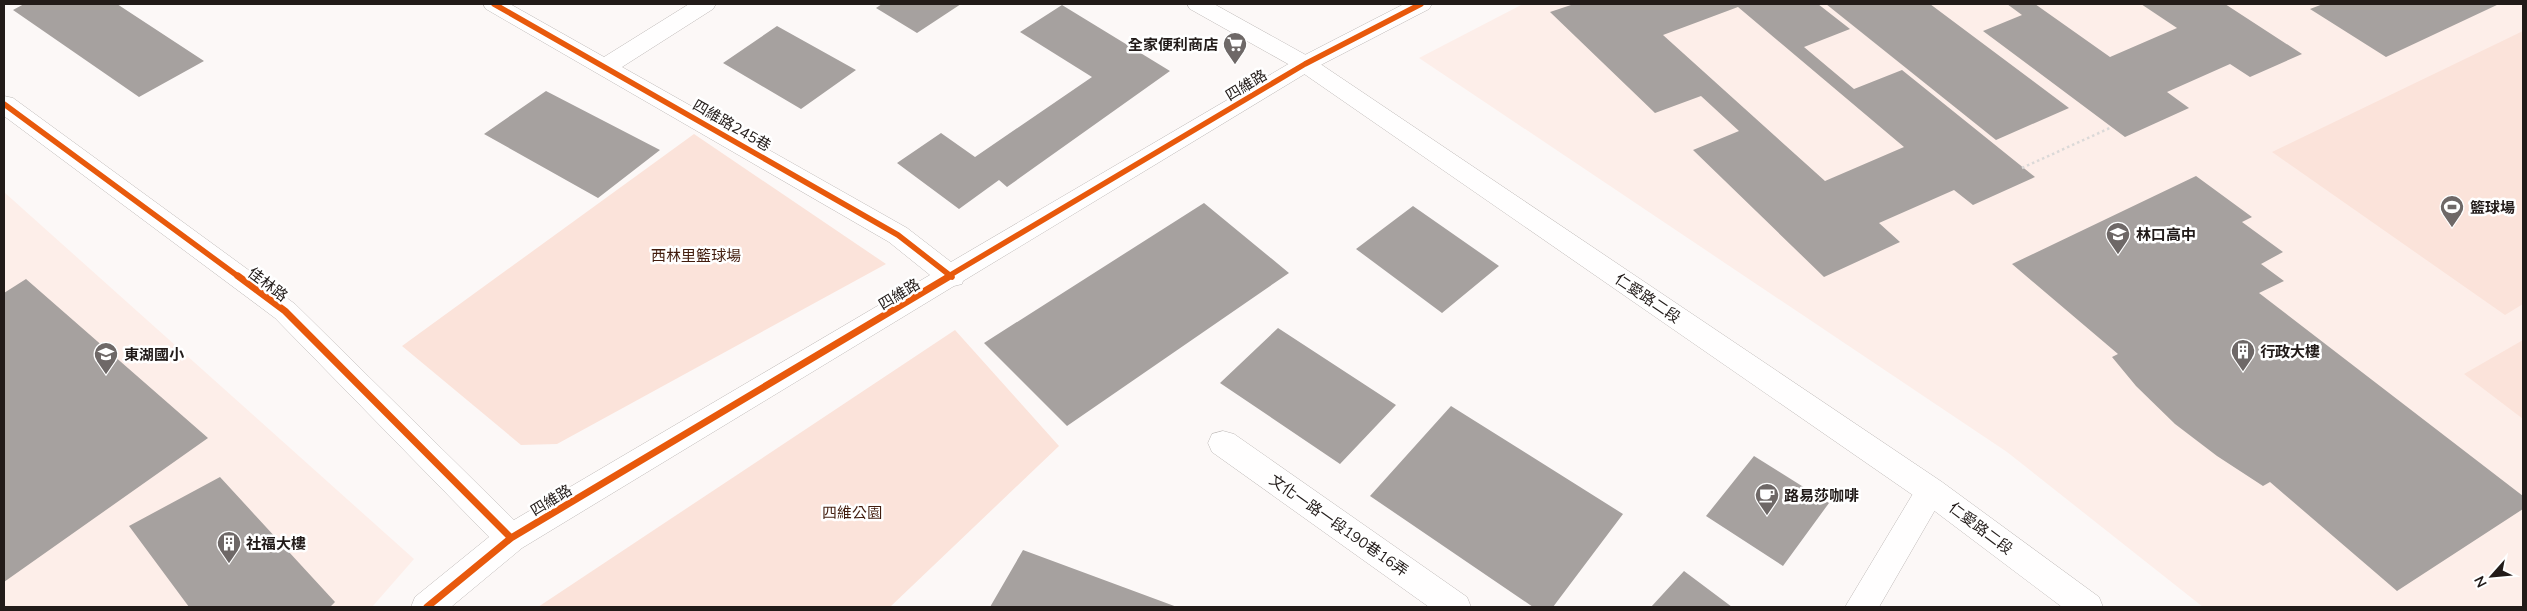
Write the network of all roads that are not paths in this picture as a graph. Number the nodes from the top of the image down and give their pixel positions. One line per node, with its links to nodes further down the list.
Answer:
1 (494, 4): 6 (street, 四維路245巷)
2 (706, 4): 6 (street)
3 (1198, 4): 5 (street, 仁愛路二段)
4 (1421, 4): 5 (street, 四維路)
5 (1305, 64): 8 (street, 四維路); 10 (street, 仁愛路二段)
6 (604, 66): 8 (street, 四維路245巷)
7 (4, 104): 11 (street, 佳林路)
8 (952, 277): 11 (street, 四維路)
9 (1223, 443): 13 (street, 文化一路一段190巷16弄)
10 (1931, 491): 14 (street); 15 (street, 仁愛路二段)
11 (511, 538): 12 (street, 四維路)
12 (427, 607)
13 (1455, 607)
14 (1861, 607)
15 (2088, 607)

